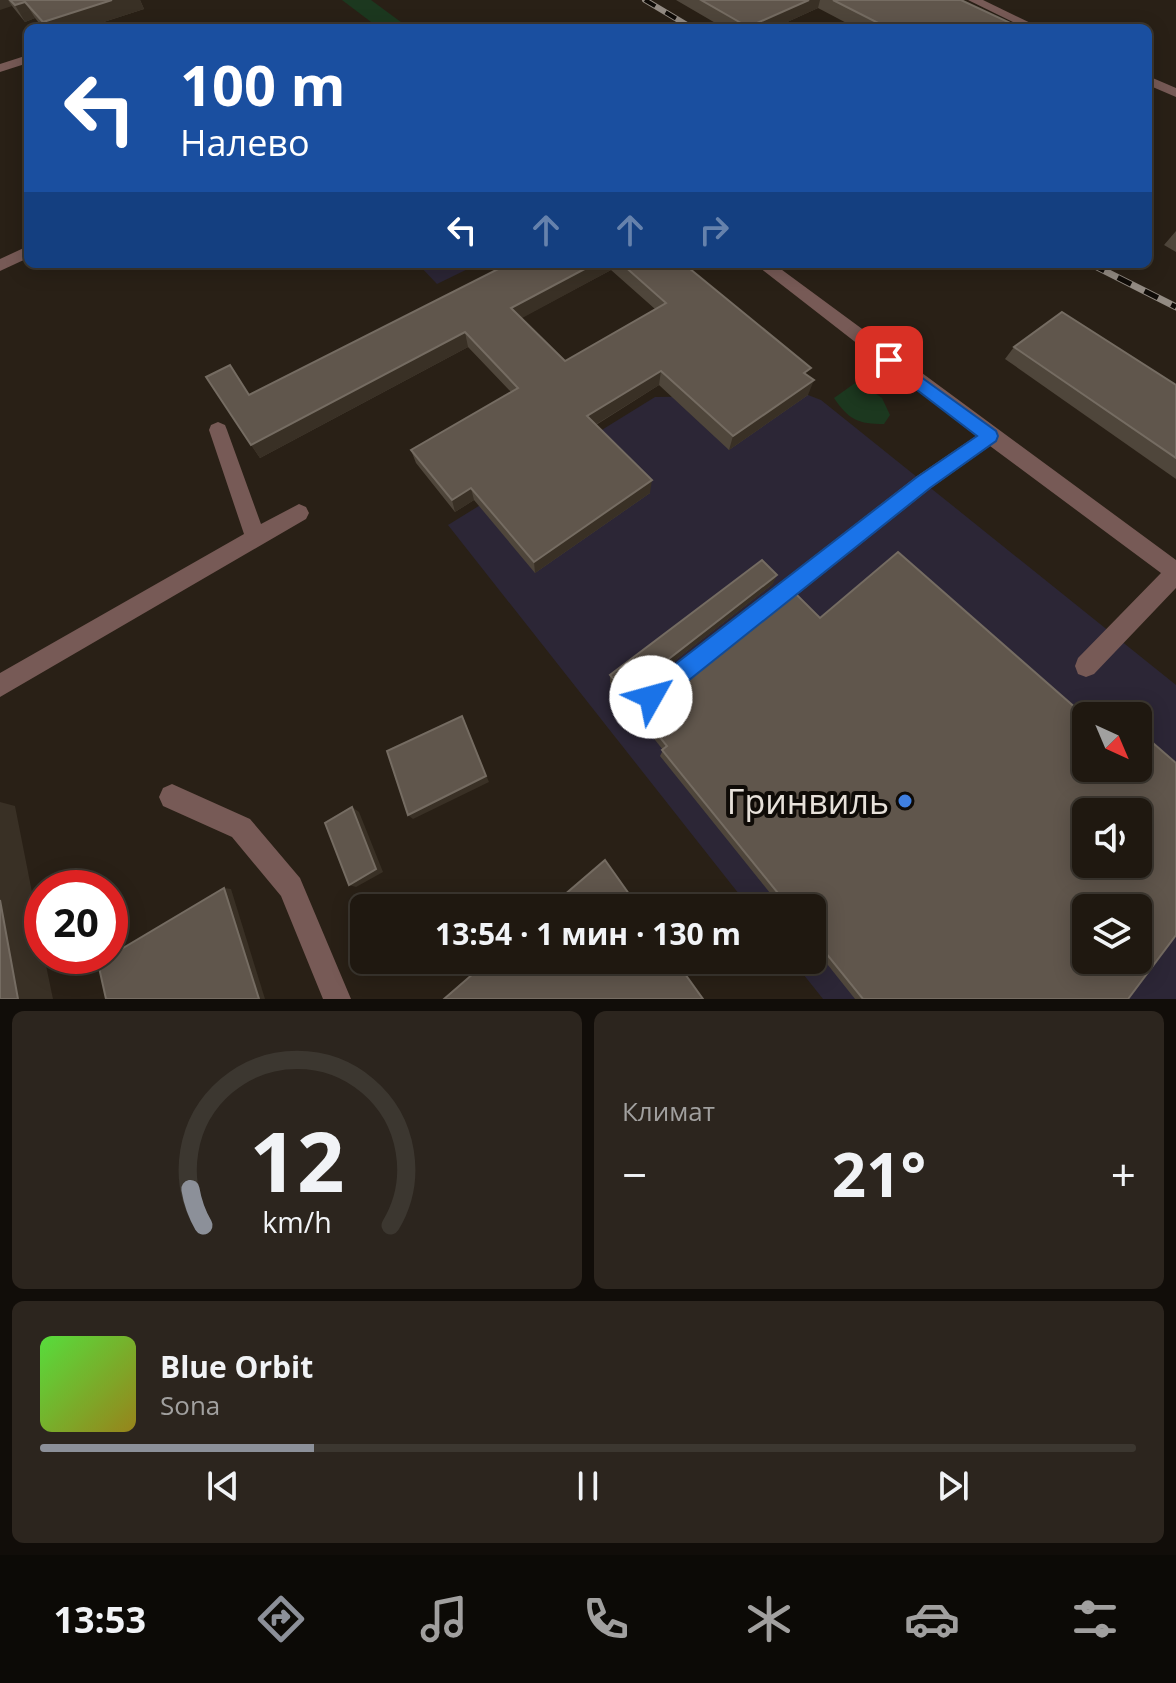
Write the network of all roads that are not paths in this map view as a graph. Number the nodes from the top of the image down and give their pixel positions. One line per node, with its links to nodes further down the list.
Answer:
1 (974, 0): 2 (lane)
2 (1026, 24)
3 (24, 60): 4 (lane)
4 (0, 68)
5 (1152, 82): 6 (lane)
6 (1176, 93)
7 (24, 253): 8 (lane)
8 (0, 266)
9 (768, 268): 11 (lane)
10 (218, 430): 13 (lane)
11 (990, 436): 14 (lane); 17 (lane)
12 (299, 513): 13 (lane)
13 (256, 538): 16 (lane)
14 (1176, 572): 15 (lane)
15 (1086, 666)
16 (0, 686)
17 (651, 697)
18 (172, 797): 19 (lane)
19 (337, 999)

